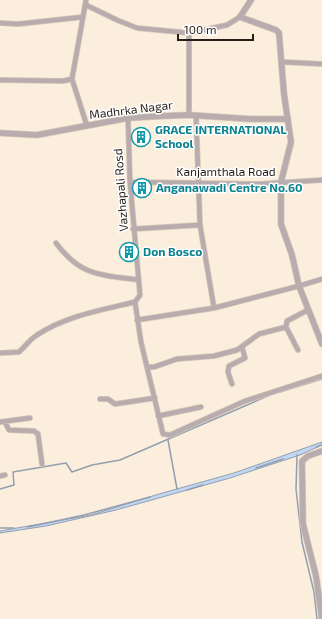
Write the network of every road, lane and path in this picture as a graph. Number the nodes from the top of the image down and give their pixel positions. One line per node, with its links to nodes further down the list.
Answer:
1 (251, 0): 4 (street)
2 (86, 3): 3 (street); 6 (street)
3 (83, 17): 5 (street); 9 (street)
4 (240, 17): 6 (street); 7 (street)
5 (0, 22)
6 (189, 33): 11 (street)
7 (283, 62): 8 (street); 14 (street)
8 (322, 64)
9 (72, 79): 10 (street); 15 (street)
10 (0, 80)
11 (189, 115): 12 (street, Madhrka Nagar); 13 (street, Madhrka Nagar)
12 (196, 115): 14 (street, Madhrka Nagar); 20 (street)
13 (128, 118): 15 (street, Madhrka Nagar); 18 (street, Vazhapali Rosd)
14 (288, 119): 19 (street)
15 (87, 126): 16 (street, Madhrka Nagar)
16 (0, 133)
17 (322, 180): 19 (street, Kanjamthala Road)
18 (130, 182): 20 (street, Kanjamthala Road); 22 (street, Vazhapali Rosd)
19 (281, 182): 20 (street, Kanjamthala Road); 26 (street)
20 (199, 183): 21 (street)
21 (200, 225): 22 (street); 28 (street)
22 (134, 229): 25 (street, Vazhapali Rosd)
23 (56, 243): 25 (street)
24 (322, 279): 26 (street)
25 (139, 280): 27 (street, Vazhapali Rosd)
26 (299, 286): 28 (street); 29 (street)
27 (135, 302): 30 (street); 35 (street)
28 (214, 308): 30 (street)
29 (308, 310): 31 (street); 32 (street)
30 (138, 320): 36 (street)
31 (286, 327): 33 (street); 34 (street)
32 (322, 344)
33 (242, 347): 36 (street); 38 (street)
34 (298, 350)
35 (0, 352)
36 (147, 367): 39 (street)
37 (322, 376): 42 (street)
38 (232, 384)
39 (154, 398): 40 (street); 42 (street)
40 (100, 399)
41 (201, 407): 42 (street)
42 (158, 416)
43 (30, 418): 44 (street)
44 (2, 422): 46 (street)
45 (322, 450): 49 (street)
46 (42, 464)
47 (6, 475): 48 (street)
48 (0, 476)
49 (320, 590): 50 (street)
50 (322, 619)

